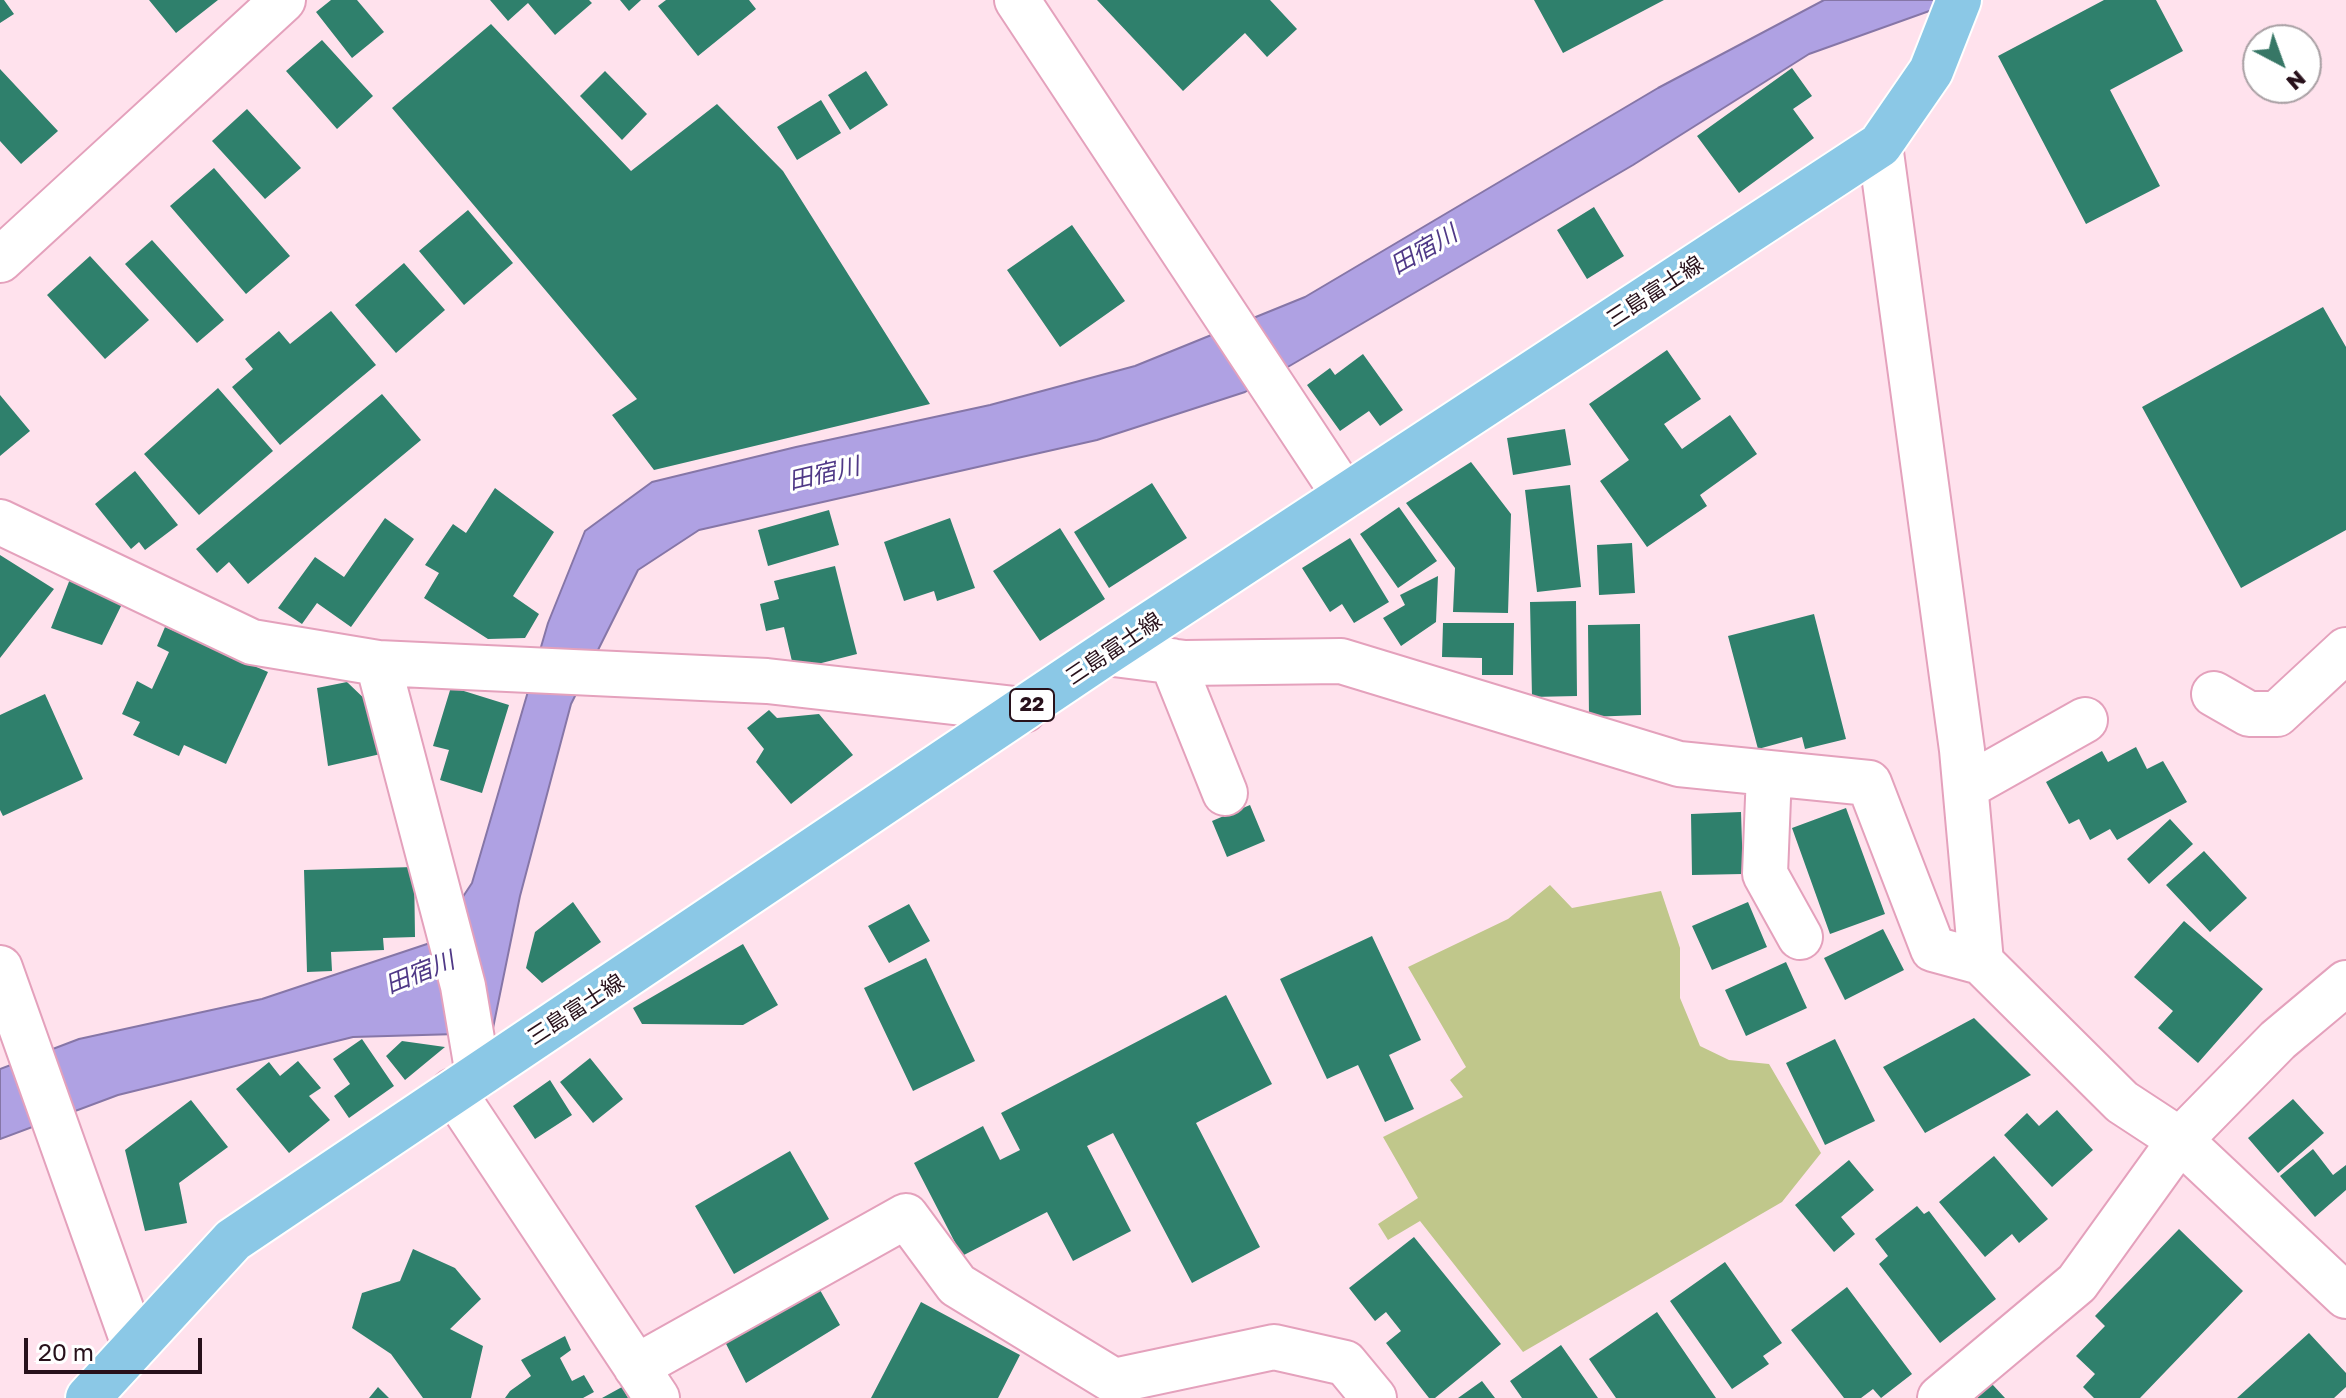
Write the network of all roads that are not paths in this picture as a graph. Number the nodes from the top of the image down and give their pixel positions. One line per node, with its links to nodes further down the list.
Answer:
1 (283, 0): 5 (street)
2 (1017, 0): 6 (street)
3 (1958, 3): 4 (main road, 三島富士線 / 22)
4 (1880, 145): 6 (main road, 三島富士線 / 22); 16 (street)
5 (0, 260)
6 (1345, 496): 9 (main road, 三島富士線 / 22)
7 (0, 522): 11 (street)
8 (2346, 650): 12 (street)
9 (1106, 653): 10 (street); 13 (main road, 三島富士線 / 22)
10 (1172, 661): 15 (street); 17 (street)
11 (378, 663): 13 (street); 22 (street)
12 (2214, 694)
13 (1024, 710): 22 (main road, 三島富士線 / 22)
14 (2085, 720): 16 (street)
15 (1769, 773): 18 (street); 19 (street)
16 (1966, 787): 19 (street)
17 (1225, 793)
18 (1800, 937)
19 (1981, 962): 23 (street)
20 (0, 968): 25 (street)
21 (2346, 983): 23 (street)
22 (469, 1074): 25 (main road, 三島富士線 / 22); 26 (street)
23 (2180, 1140): 24 (street); 29 (street)
24 (2346, 1296)
25 (134, 1345): 27 (main road, 三島富士線 / 22)
26 (647, 1382): 28 (street)
27 (88, 1398)
28 (1374, 1398)
29 (1940, 1398)

